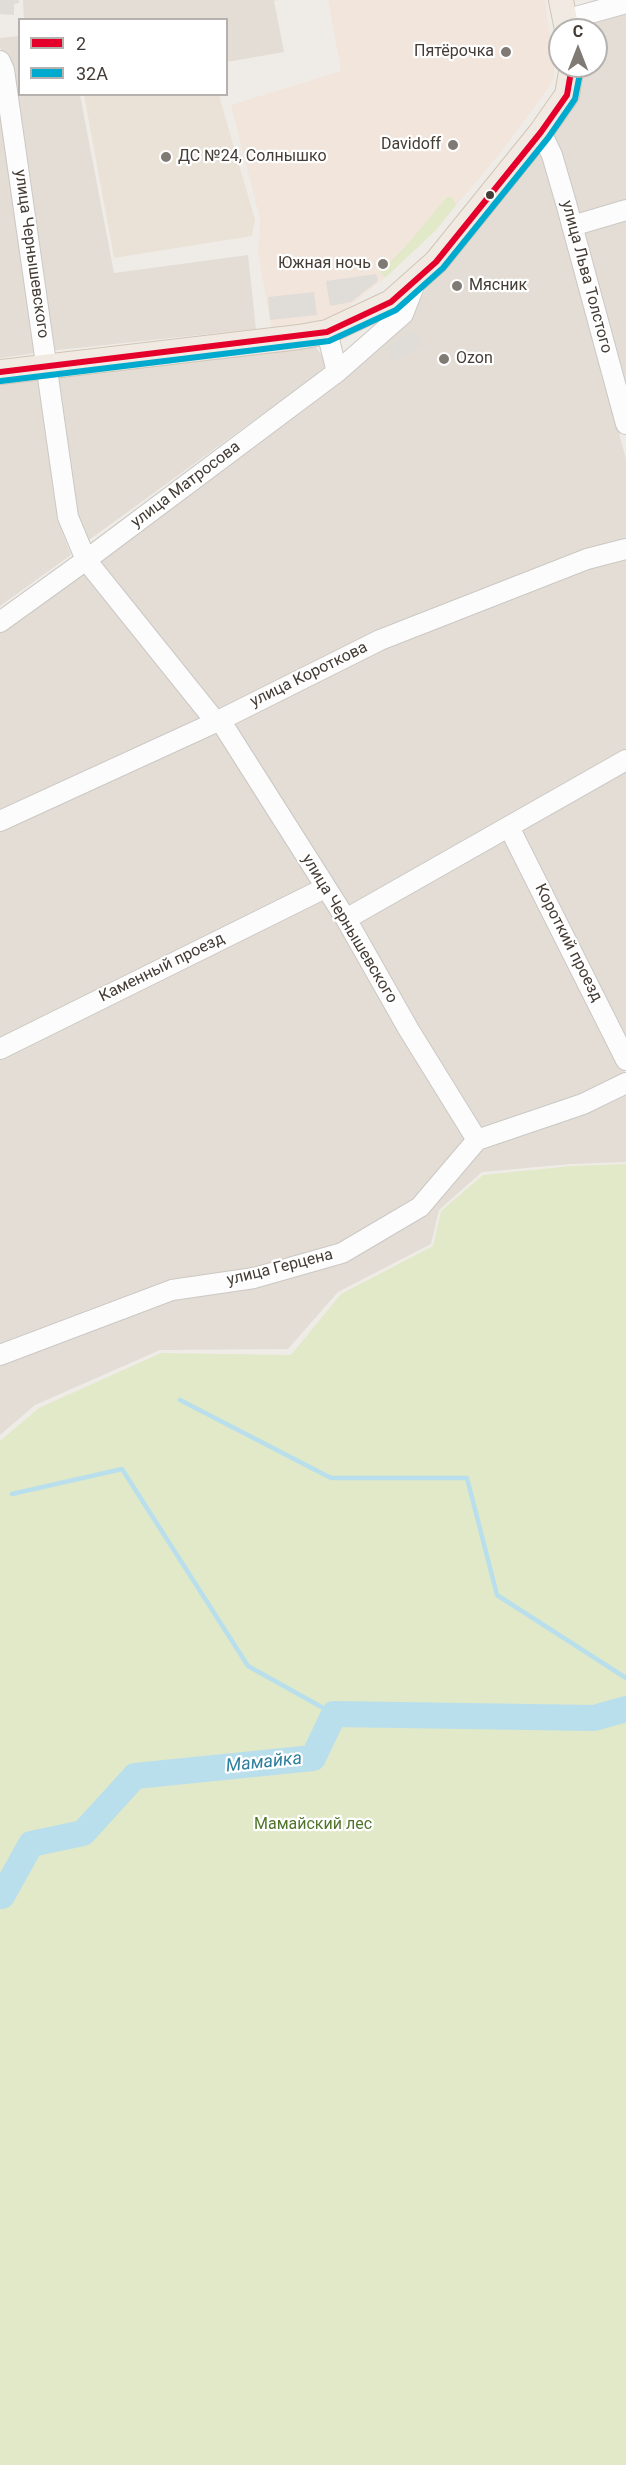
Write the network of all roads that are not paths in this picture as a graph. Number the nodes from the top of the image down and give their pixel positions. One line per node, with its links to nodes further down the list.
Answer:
1 (626, 3): 2 (street)
2 (564, 17)
3 (0, 61): 10 (street, улица Чернышевского)
4 (570, 78): 5 (main road)
5 (541, 132): 7 (street, улица Льва Толстого); 8 (main road)
6 (626, 210): 7 (street)
7 (572, 225): 13 (street, улица Льва Толстого)
8 (416, 281): 9 (main road); 12 (street, улица Матросова)
9 (327, 332): 10 (main road); 12 (street)
10 (48, 365): 11 (main road); 15 (street, улица Чернышевского)
11 (0, 372)
12 (337, 372): 15 (street, улица Матросова)
13 (626, 424)
14 (626, 549): 17 (street, улица Короткова)
15 (87, 560): 16 (street, улица Матросова); 17 (street, улица Чернышевского)
16 (0, 622)
17 (218, 721): 19 (street, улица Короткова); 21 (street, улица Чернышевского)
18 (626, 760): 20 (street)
19 (0, 821)
20 (509, 827): 22 (street); 24 (street, Короткий проезд)
21 (326, 888): 22 (street, улица Чернышевского); 23 (street, Каменный проезд)
22 (346, 919): 26 (street, улица Чернышевского)
23 (0, 1049)
24 (626, 1060)
25 (626, 1083): 26 (street)
26 (477, 1140): 27 (street, улица Герцена)
27 (0, 1355)

